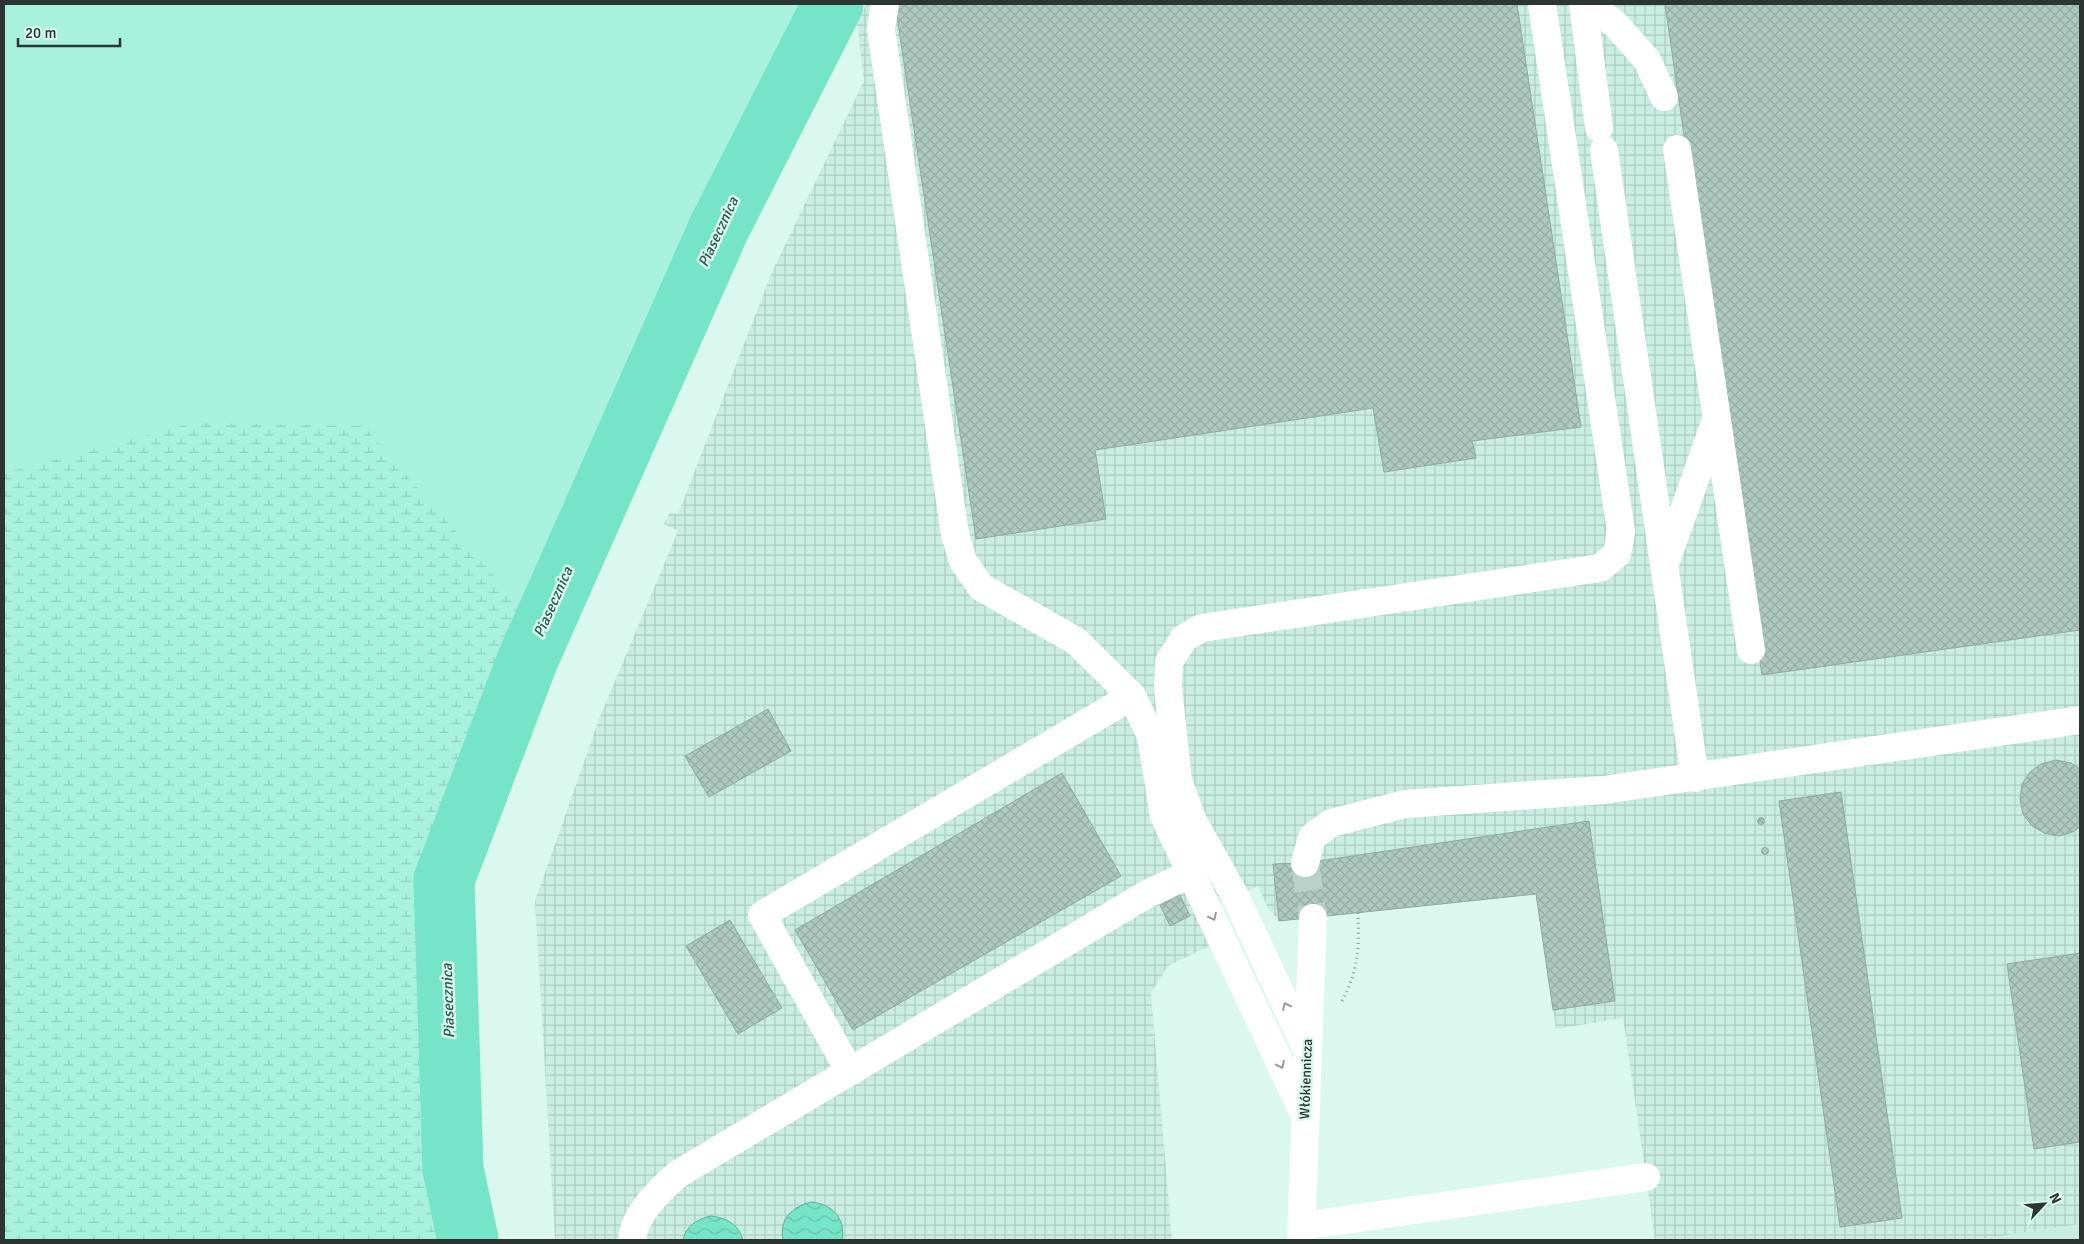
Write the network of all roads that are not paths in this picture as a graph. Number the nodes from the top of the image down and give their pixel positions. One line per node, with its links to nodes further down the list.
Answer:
1 (885, 4): 10 (street)
2 (1542, 4): 16 (street, one-way to 2)
3 (1583, 4): 8 (street)
4 (1590, 4): 5 (street)
5 (1664, 97)
6 (1678, 148): 7 (street)
7 (1717, 416): 8 (street); 9 (street)
8 (1664, 564): 12 (street)
9 (1751, 650)
10 (1132, 696): 14 (street); 17 (street)
11 (2080, 720): 12 (street)
12 (1695, 778): 13 (street)
13 (1305, 863)
14 (1192, 873): 17 (street); 18 (street, one-way to 18)
15 (1312, 918): 16 (street, Włókiennicza)
16 (1307, 1050): 18 (street, Włókiennicza)
17 (850, 1072): 21 (street)
18 (1304, 1114): 20 (street, Włókiennicza)
19 (1646, 1177): 20 (street)
20 (1302, 1233)
21 (632, 1240)

